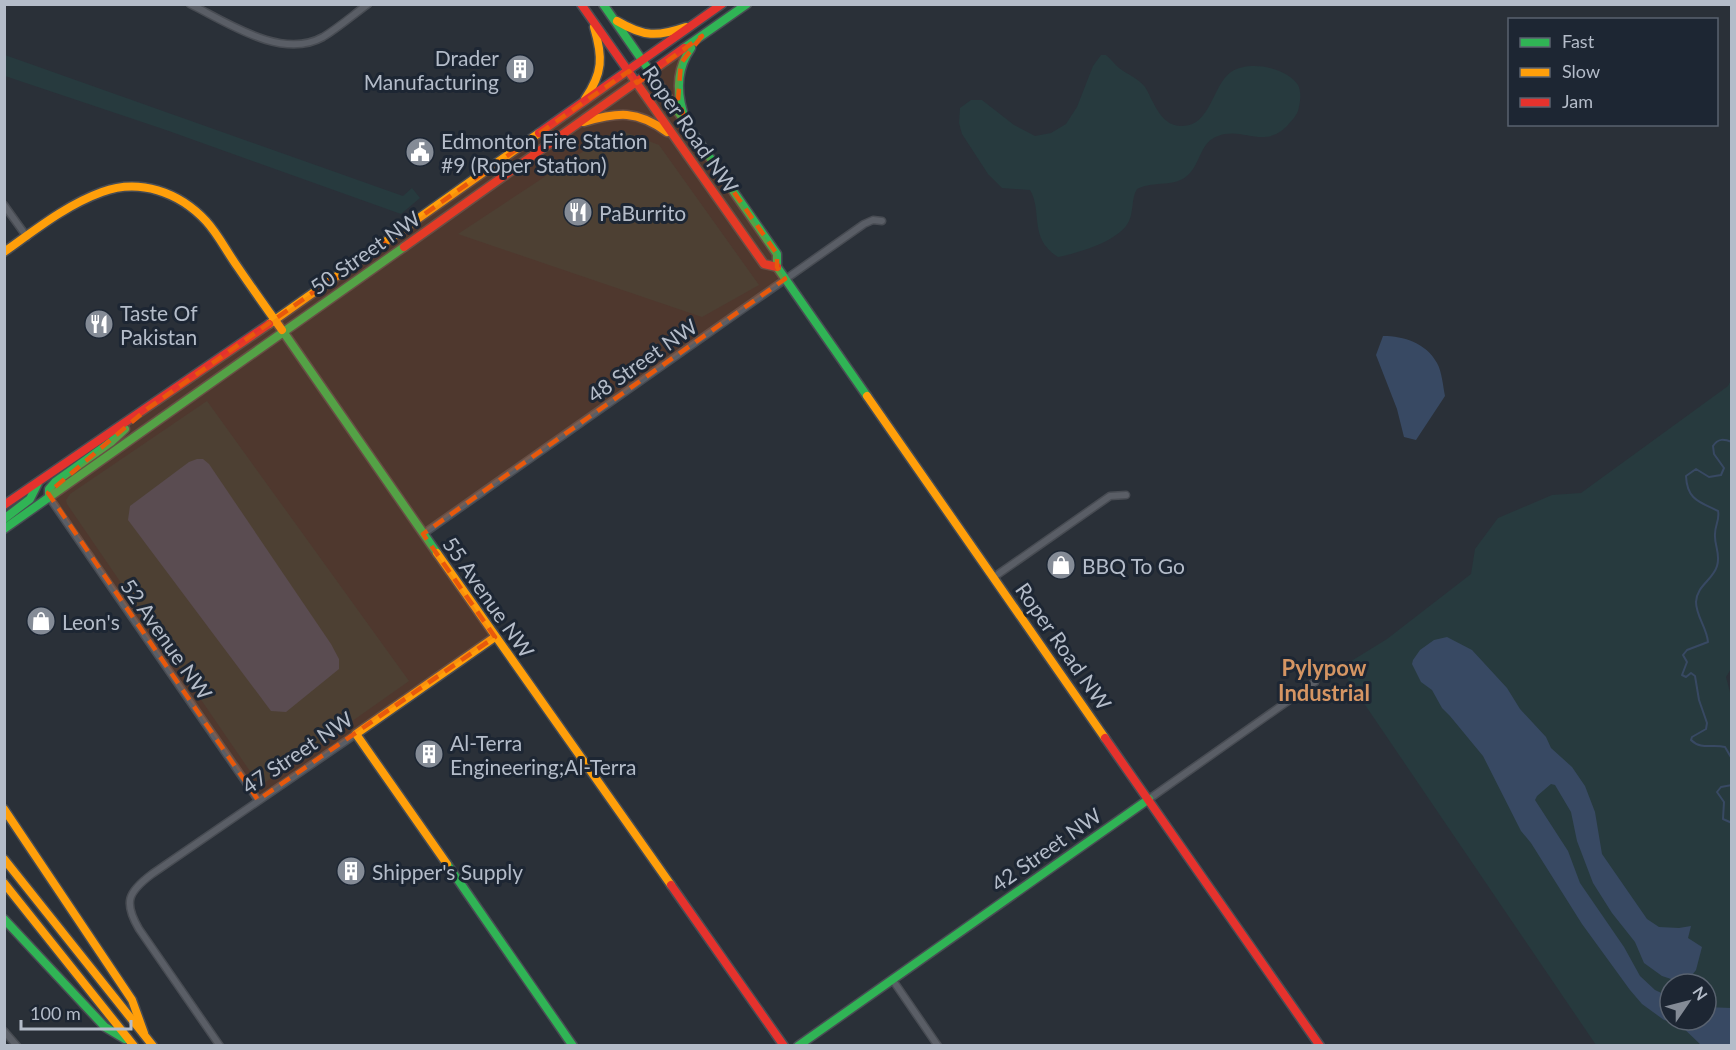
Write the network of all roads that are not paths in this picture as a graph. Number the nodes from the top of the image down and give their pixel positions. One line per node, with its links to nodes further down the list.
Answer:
1 (190, 4): 2 (street)
2 (368, 4)
3 (581, 4): 8 (main road, Roper Road NW)
4 (603, 4): 7 (main road, Roper Road NW)
5 (722, 4): 9 (main road, 50 Street NW)
6 (747, 4): 10 (main road, 50 Street NW)
7 (613, 18): 9 (main road); 11 (main road, Roper Road NW)
8 (592, 21): 12 (main road, Roper Road NW); 15 (main road)
9 (695, 24): 11 (main road, 50 Street NW)
10 (702, 36): 13 (main road, 50 Street NW); 17 (main road)
11 (643, 61): 12 (main road, 50 Street NW); 13 (main road, Roper Road NW)
12 (628, 71): 14 (main road, Roper Road NW); 15 (main road, 50 Street NW)
13 (651, 73): 14 (main road, 50 Street NW); 17 (main road, Roper Road NW)
14 (637, 83): 16 (main road, 50 Street NW); 18 (main road, Roper Road NW)
15 (581, 104): 25 (main road, 50 Street NW)
16 (575, 125): 18 (main road); 26 (main road, 50 Street NW)
17 (688, 126): 23 (main road, Roper Road NW)
18 (675, 139): 23 (main road, Roper Road NW)
19 (4, 205): 21 (street)
20 (882, 221): 24 (street, 48 Street NW)
21 (27, 237): 22 (main road); 25 (main road, 55 Avenue NW)
22 (4, 252)
23 (777, 267): 24 (main road, Roper Road NW)
24 (785, 279): 34 (street, 48 Street NW); 35 (main road, Roper Road NW)
25 (274, 320): 26 (main road, 55 Avenue NW); 27 (main road, 50 Street NW)
26 (282, 332): 30 (main road, 50 Street NW); 34 (main road, 55 Avenue NW)
27 (147, 409): 28 (main road, 50 Street NW); 30 (main road)
28 (38, 483): 31 (main road, 50 Street NW); 32 (main road)
29 (1126, 495): 35 (street)
30 (49, 497): 33 (main road, 50 Street NW); 40 (street, 52 Avenue NW)
31 (4, 505)
32 (4, 519)
33 (4, 529)
34 (423, 534): 36 (main road, 55 Avenue NW)
35 (994, 577): 39 (main road, Roper Road NW)
36 (495, 637): 38 (main road, 47 Street NW); 53 (main road, 55 Avenue NW)
37 (1315, 682): 39 (street, 42 Street NW)
38 (356, 734): 40 (street, 47 Street NW); 52 (main road)
39 (1149, 799): 45 (main road, 42 Street NW); 56 (main road, Roper Road NW)
40 (258, 800): 51 (street, 47 Street NW)
41 (4, 809): 47 (main road)
42 (4, 859): 47 (main road)
43 (4, 883): 48 (main road)
44 (4, 919): 48 (main road)
45 (892, 979): 54 (main road, 42 Street NW); 55 (street)
46 (4, 1031): 49 (street)
47 (144, 1033): 50 (main road)
48 (133, 1045)
49 (17, 1046)
50 (153, 1046)
51 (220, 1046)
52 (573, 1046)
53 (784, 1046)
54 (798, 1046)
55 (938, 1046)
56 (1320, 1046)

